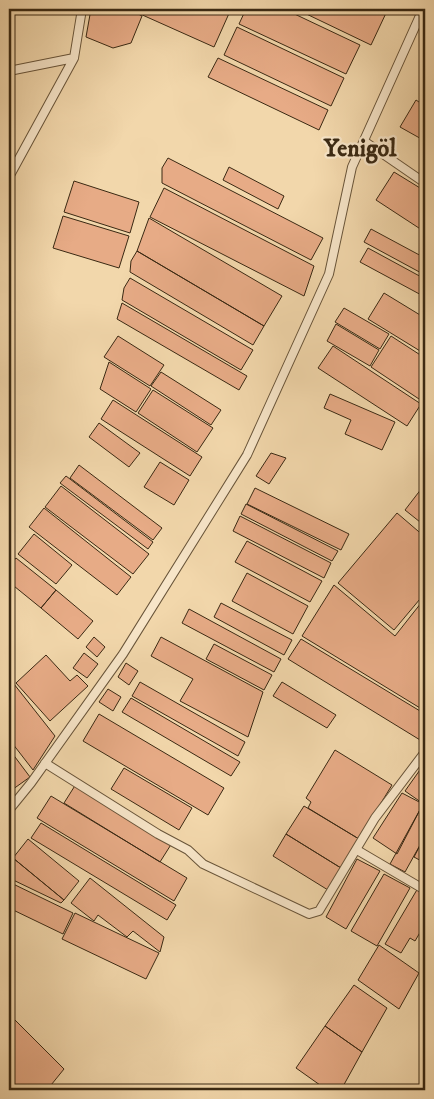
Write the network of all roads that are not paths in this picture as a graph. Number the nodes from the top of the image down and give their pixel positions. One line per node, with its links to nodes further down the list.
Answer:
1 (82, 9): 3 (street)
2 (423, 9): 5 (street)
3 (74, 58): 4 (street); 6 (street)
4 (9, 71)
5 (364, 141): 7 (street); 9 (street)
6 (9, 178)
7 (425, 183)
8 (425, 752): 11 (street)
9 (45, 763): 10 (street); 11 (street)
10 (9, 810)
11 (357, 850): 12 (street)
12 (425, 890)

